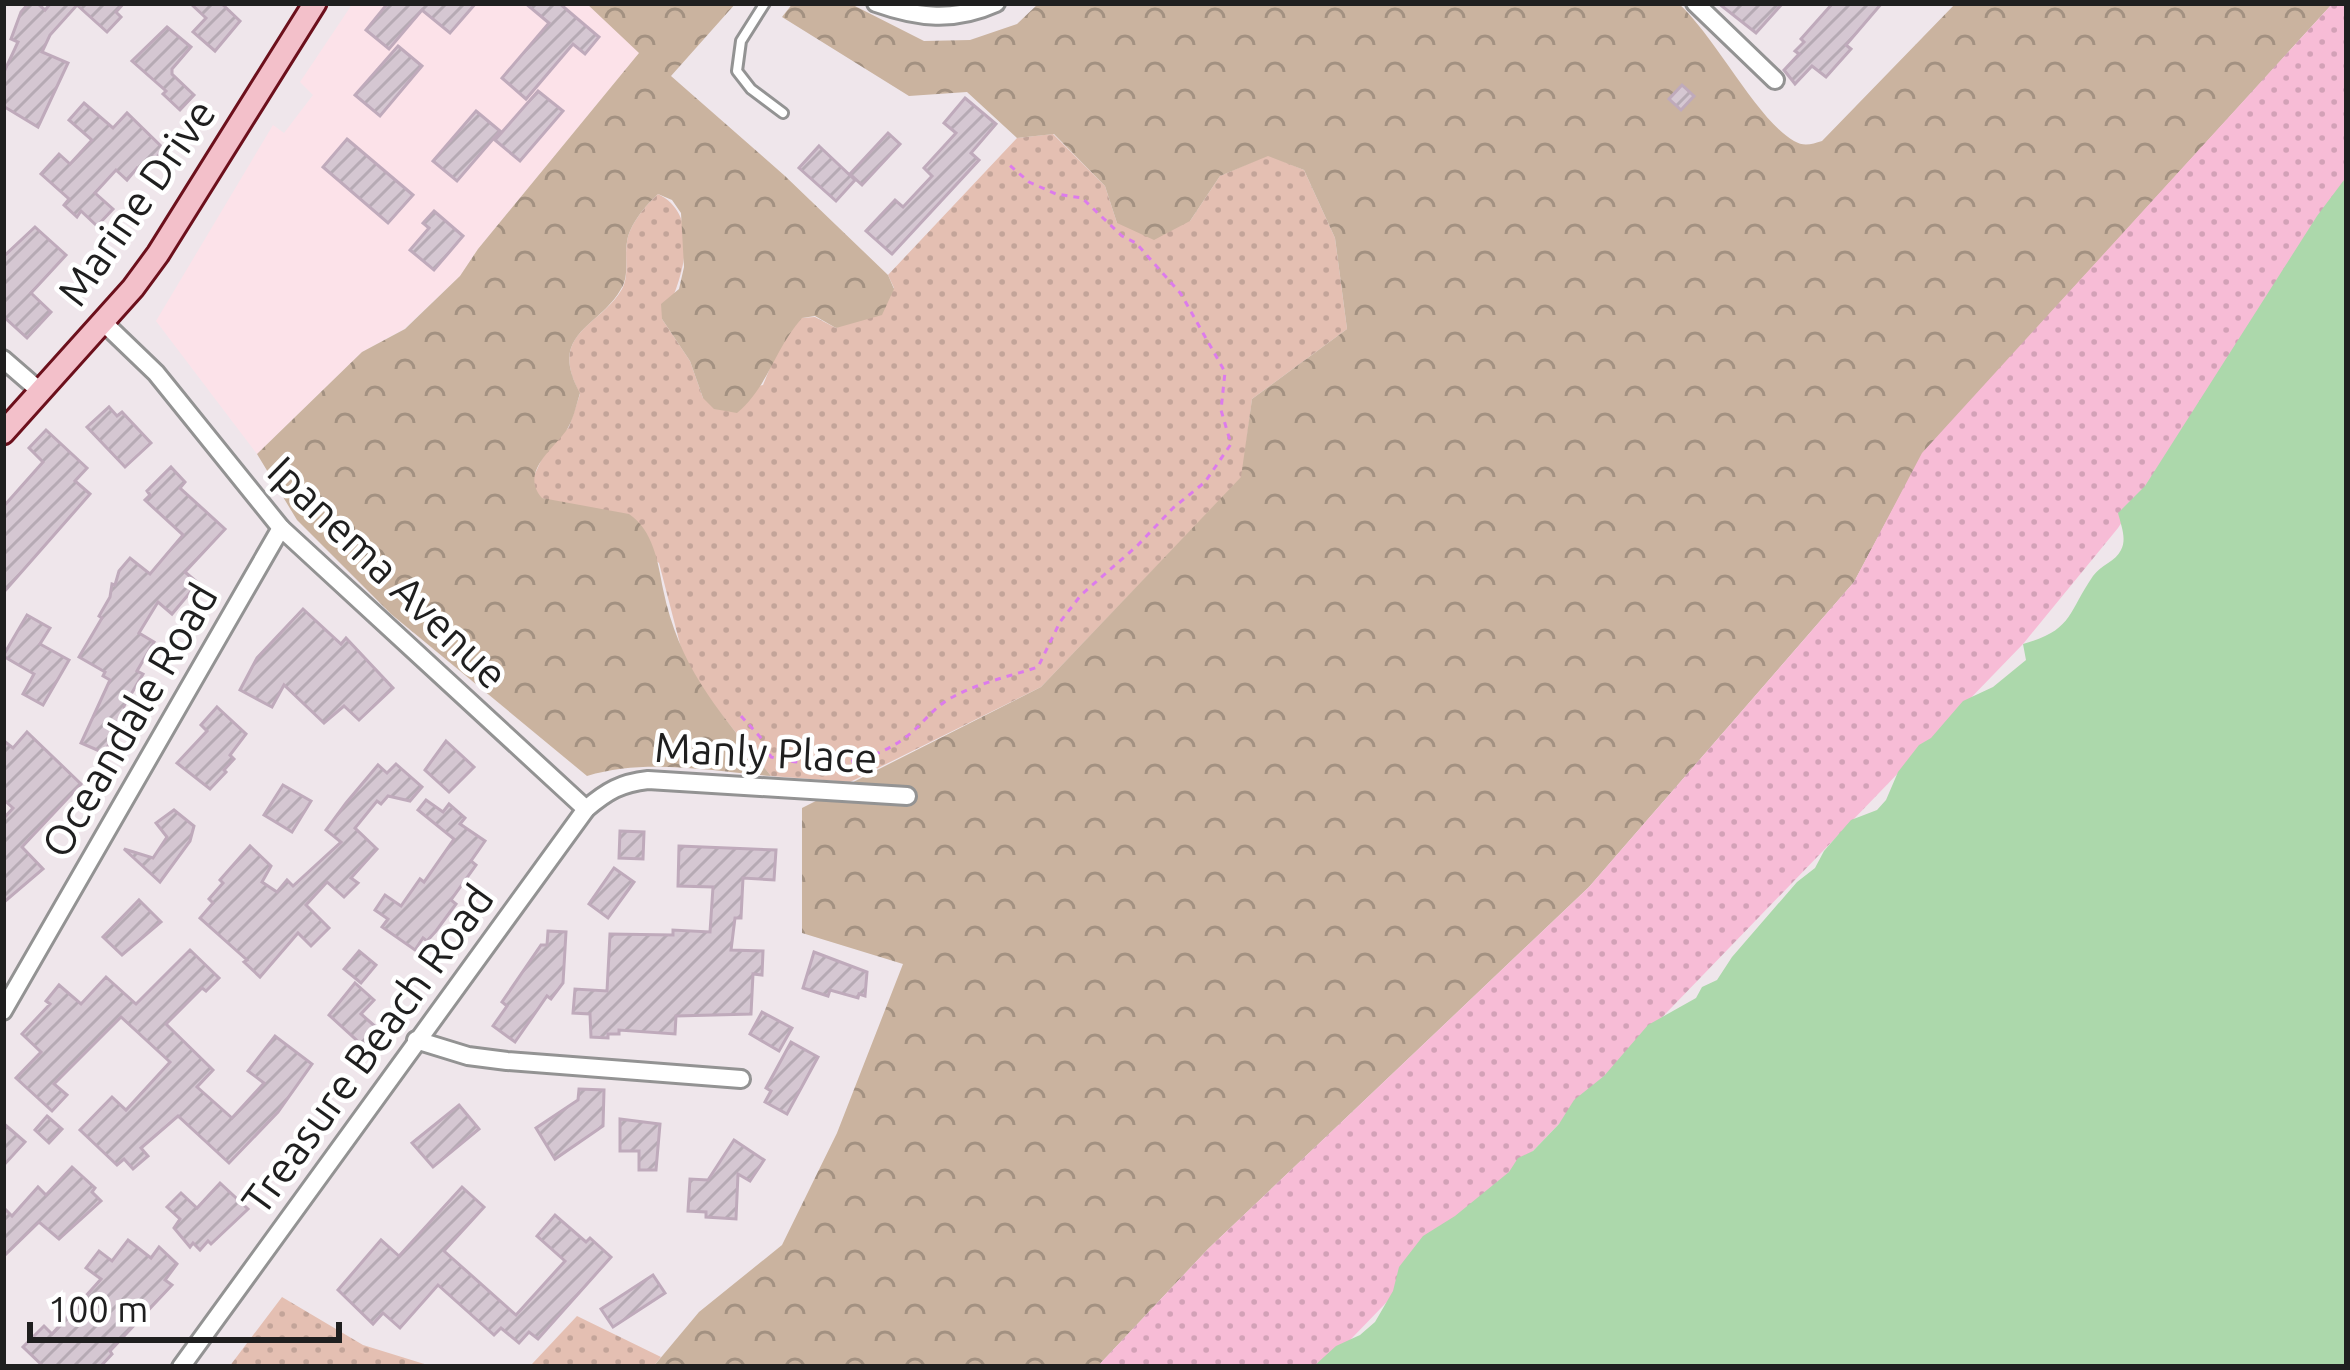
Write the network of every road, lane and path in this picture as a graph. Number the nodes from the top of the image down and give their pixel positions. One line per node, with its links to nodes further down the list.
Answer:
1 (315, 3): 9 (street, Marine Drive)
2 (765, 3): 7 (lane)
3 (876, 3): 4 (street)
4 (996, 3)
5 (1696, 3): 6 (street)
6 (1775, 80)
7 (783, 113)
8 (1007, 163): 14 (path)
9 (104, 322): 11 (street, Marine Drive); 13 (street, Ipanema Avenue)
10 (3, 358): 11 (street)
11 (41, 392): 12 (street, Marine Drive)
12 (3, 433)
13 (281, 528): 17 (street, Ipanema Avenue); 18 (street, Oceandale Road)
14 (741, 716)
15 (621, 783): 16 (street, Manly Place); 17 (street, Treasure Beach Road)
16 (907, 796)
17 (586, 809): 19 (street, Treasure Beach Road)
18 (3, 1011)
19 (416, 1040): 20 (street); 21 (street, Treasure Beach Road)
20 (741, 1079)
21 (181, 1367)

